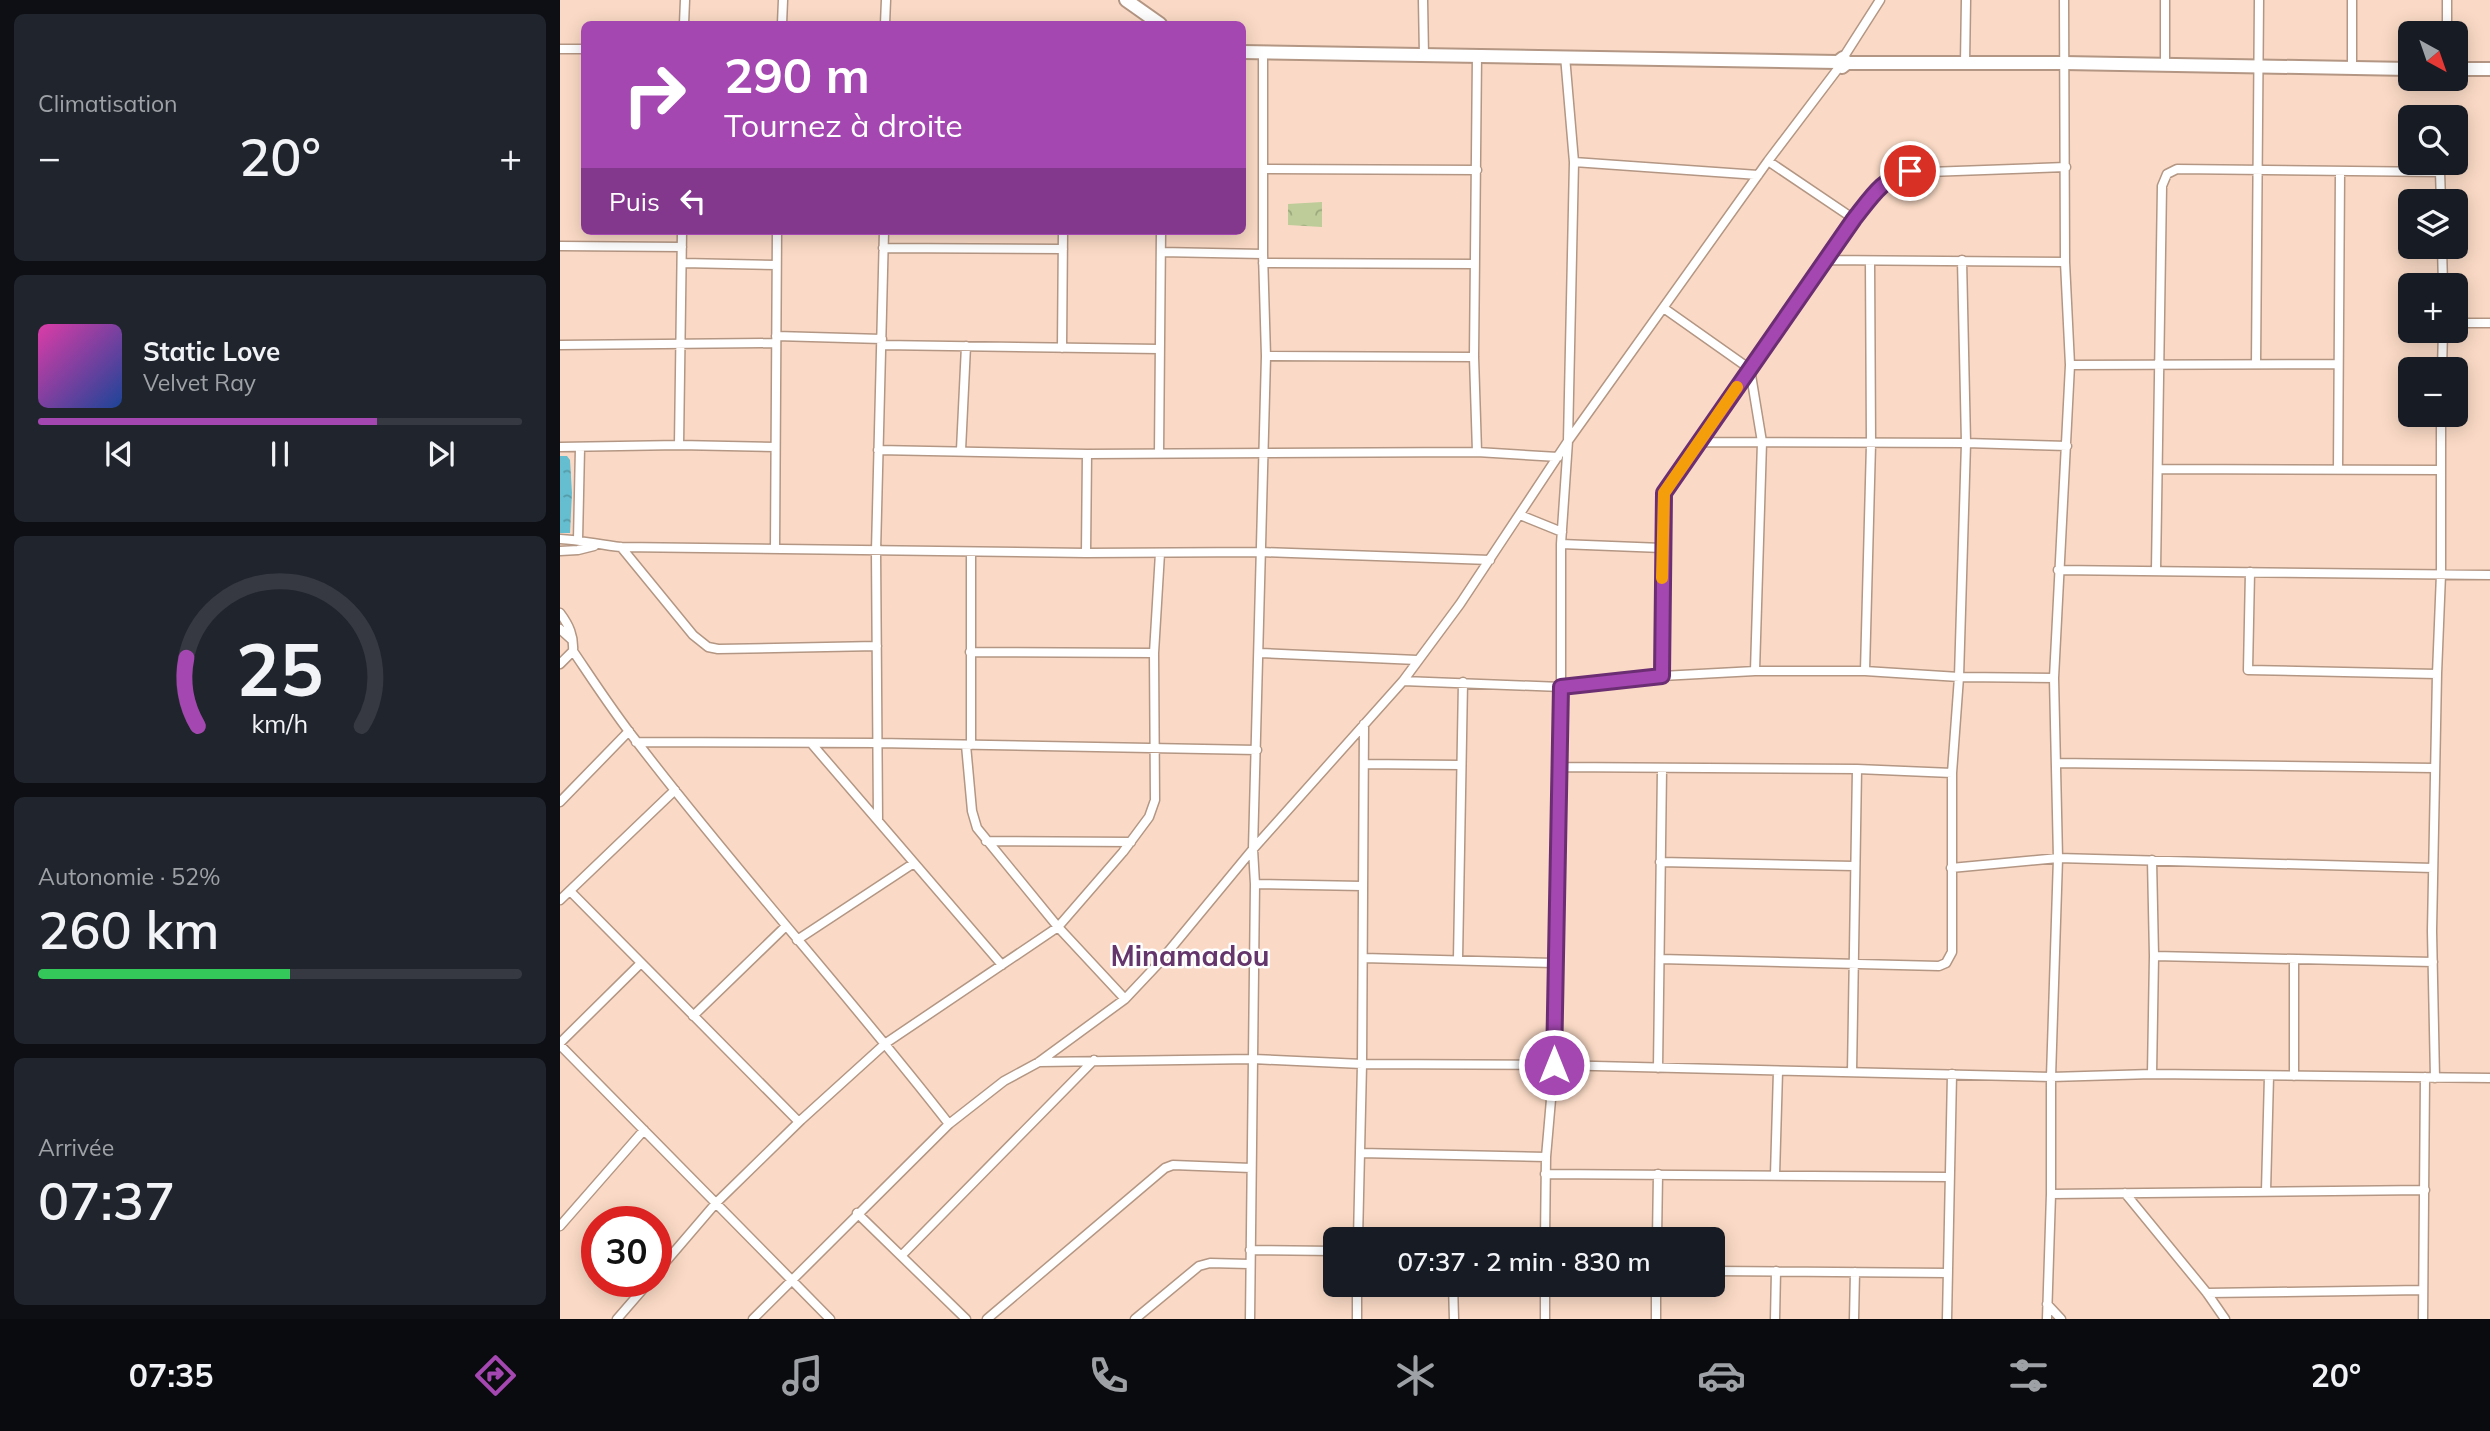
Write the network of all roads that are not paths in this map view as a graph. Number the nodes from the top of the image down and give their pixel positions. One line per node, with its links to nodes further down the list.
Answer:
1 (685, 0): 13 (street)
2 (783, 0): 14 (street)
3 (886, 0): 15 (street)
4 (1126, 0): 16 (street)
5 (1423, 0): 23 (street)
6 (1880, 0): 25 (street)
7 (1966, 0): 26 (street)
8 (2064, 0): 27 (street)
9 (2165, 0): 28 (street)
10 (2259, 0): 29 (street)
11 (2352, 0): 30 (street)
12 (2447, 0): 17 (street)
13 (684, 21)
14 (782, 21)
15 (885, 21)
16 (1156, 21)
17 (2447, 21)
18 (560, 49): 19 (street)
19 (581, 49)
20 (1246, 52): 21 (street)
21 (1263, 54): 23 (street); 37 (street)
22 (1477, 55): 23 (street); 24 (street); 38 (street)
23 (1424, 56)
24 (1565, 57): 25 (street); 35 (street)
25 (1842, 62): 26 (street); 34 (street)
26 (1965, 63): 27 (street)
27 (2064, 63): 28 (street); 36 (street)
28 (2165, 66): 29 (street)
29 (2260, 68): 30 (street); 39 (street)
30 (2352, 69): 31 (street)
31 (2398, 69)
32 (2468, 69): 33 (street)
33 (2490, 69)
34 (1768, 161): 41 (street); 43 (street)
35 (1574, 162): 41 (street); 80 (street)
36 (2066, 167): 43 (street); 58 (street)
37 (1263, 169): 38 (street); 54 (street)
38 (1477, 170): 60 (street)
39 (2257, 171): 40 (street); 74 (street); 76 (street)
40 (2340, 173): 42 (street); 77 (street)
41 (1758, 175): 62 (street)
42 (2441, 189)
43 (1854, 219): 55 (street)
44 (682, 235): 50 (street)
45 (777, 235): 61 (street)
46 (884, 235): 51 (street)
47 (1063, 235): 52 (street)
48 (1161, 235): 53 (street)
49 (560, 246): 50 (street)
50 (682, 247): 59 (street)
51 (883, 248): 52 (street); 66 (street)
52 (1063, 249): 70 (street)
53 (1161, 252): 54 (street); 71 (street)
54 (1263, 259): 60 (street); 72 (street)
55 (1825, 260): 57 (street); 78 (street)
56 (1962, 260): 57 (street); 58 (street); 84 (street)
57 (1870, 261): 83 (street)
58 (2065, 262): 75 (street)
59 (683, 263): 61 (street); 67 (street)
60 (1474, 264): 73 (street)
61 (776, 265): 65 (street)
62 (1665, 309): 78 (street); 80 (street)
63 (2468, 323): 64 (street)
64 (2490, 323)
65 (776, 340): 66 (street); 67 (street); 89 (street)
66 (882, 342): 69 (street); 90 (street)
67 (681, 344): 68 (street); 85 (street)
68 (560, 345)
69 (966, 346): 70 (street); 91 (street)
70 (1062, 348): 71 (street)
71 (1159, 349): 93 (street)
72 (1266, 356): 73 (street); 95 (street)
73 (1474, 357): 92 (street)
74 (2161, 364): 75 (street); 76 (street); 97 (street)
75 (2070, 365): 86 (street)
76 (2256, 365): 77 (street)
77 (2338, 365): 98 (street)
78 (1750, 369): 81 (street); 82 (street)
79 (2441, 427): 99 (street)
80 (1568, 441): 96 (street); 101 (street)
81 (1699, 442): 82 (street); 108 (street)
82 (1762, 442): 83 (street); 131 (street)
83 (1871, 443): 84 (street); 132 (street)
84 (1966, 443): 86 (street); 135 (street)
85 (679, 445): 88 (street); 89 (street)
86 (2067, 446): 116 (street)
87 (560, 447): 88 (street)
88 (580, 447): 103 (street)
89 (775, 447): 107 (street)
90 (878, 450): 91 (street); 110 (street)
91 (961, 450): 94 (street)
92 (1476, 452): 95 (street); 96 (street)
93 (1159, 453): 94 (street); 95 (street)
94 (1087, 454): 113 (street)
95 (1265, 454): 112 (street)
96 (1558, 457): 100 (street)
97 (2158, 469): 98 (street); 117 (street)
98 (2338, 469): 99 (street)
99 (2440, 470): 119 (street)
100 (1520, 515): 101 (street); 115 (street)
101 (1562, 532): 104 (street)
102 (560, 540): 103 (street)
103 (578, 540): 105 (street)
104 (1561, 544): 108 (street); 139 (street)
105 (597, 545): 106 (street); 109 (street)
106 (621, 547): 107 (street); 124 (street)
107 (775, 548): 110 (street)
108 (1662, 548): 134 (street)
109 (560, 551)
110 (876, 551): 111 (street); 124 (street)
111 (971, 551): 113 (street); 126 (street)
112 (1261, 552): 114 (street); 115 (street); 128 (street)
113 (1086, 553): 114 (street)
114 (1160, 553): 127 (street)
115 (1490, 560): 129 (street)
116 (2058, 570): 117 (street); 136 (street)
117 (2156, 570): 118 (street)
118 (2250, 572): 119 (street); 133 (street)
119 (2441, 574): 120 (street); 133 (street)
120 (2490, 575)
121 (560, 613): 123 (street)
122 (560, 629): 123 (street)
123 (574, 641): 125 (street)
124 (877, 646): 144 (street)
125 (573, 652): 130 (street); 141 (street)
126 (970, 652): 127 (street); 145 (street)
127 (1154, 653): 146 (street)
128 (1260, 653): 129 (street); 147 (street)
129 (1417, 660): 137 (street)
130 (560, 664)
131 (1755, 671): 132 (street); 134 (street)
132 (1865, 671): 135 (street)
133 (2437, 674): 152 (street)
134 (1662, 676): 139 (street)
135 (1959, 677): 136 (street); 155 (street)
136 (2054, 678): 149 (street)
137 (1404, 681): 138 (street); 140 (street)
138 (1462, 682): 139 (street); 150 (street)
139 (1561, 687): 151 (street)
140 (1364, 724): 148 (street); 161 (street)
141 (629, 732): 142 (street); 157 (street)
142 (636, 742): 143 (street); 156 (street)
143 (811, 743): 144 (street); 158 (street)
144 (877, 743): 145 (street); 158 (street)
145 (968, 745): 146 (street); 159 (street)
146 (1156, 749): 147 (street); 160 (street)
147 (1257, 750): 161 (street)
148 (1364, 764): 150 (street); 170 (street)
149 (2056, 764): 152 (street); 162 (street)
150 (1460, 765): 178 (street)
151 (1558, 767): 153 (street); 181 (street)
152 (2434, 768): 168 (street)
153 (1662, 769): 154 (street); 164 (street)
154 (1857, 769): 155 (street); 166 (street)
155 (1952, 773): 167 (street)
156 (675, 790): 171 (street); 173 (street)
157 (560, 802)
158 (878, 821): 165 (street)
159 (986, 841): 160 (street); 174 (street)
160 (1130, 842): 174 (street)
161 (1253, 849): 169 (street); 186 (street)
162 (2059, 858): 163 (street); 167 (street); 202 (street)
163 (2152, 860): 168 (street); 176 (street)
164 (1660, 862): 166 (street); 179 (street)
165 (914, 863): 175 (street); 184 (street)
166 (1854, 866): 185 (street)
167 (1951, 868): 185 (street)
168 (2433, 868): 182 (street)
169 (1255, 884): 170 (street); 190 (street)
170 (1362, 886): 177 (street)
171 (570, 891): 172 (street); 183 (street)
172 (560, 900)
173 (786, 926): 175 (street); 187 (street)
174 (1058, 927): 184 (street); 186 (street)
175 (797, 940): 188 (street)
176 (2154, 956): 180 (street); 199 (street)
177 (1363, 958): 178 (street); 193 (street)
178 (1458, 959): 181 (street)
179 (1661, 959): 185 (street); 195 (street)
180 (2294, 959): 182 (street); 201 (street)
181 (1554, 962): 194 (street)
182 (2433, 962): 203 (street)
183 (641, 963): 187 (street); 189 (street)
184 (1002, 965): 188 (street)
185 (1853, 965): 197 (street)
186 (1125, 999): 192 (street)
187 (693, 1016): 205 (street)
188 (886, 1043): 205 (street); 206 (street)
189 (560, 1044): 207 (street)
190 (1254, 1059): 191 (street); 193 (street); 210 (street)
191 (1094, 1060): 192 (street); 228 (street)
192 (1039, 1062): 206 (street)
193 (1362, 1064): 194 (street); 208 (street)
194 (1554, 1065): 195 (street); 209 (street)
195 (1658, 1068): 196 (street)
196 (1778, 1071): 197 (street); 213 (street)
197 (1852, 1072): 198 (street)
198 (1952, 1074): 202 (street); 214 (street)
199 (2152, 1074): 200 (street); 202 (street)
200 (2269, 1076): 201 (street); 216 (street)
201 (2294, 1076): 203 (street)
202 (2051, 1077): 218 (street)
203 (2430, 1077): 204 (street); 215 (street)
204 (2490, 1079)
205 (799, 1122): 219 (street)
206 (948, 1124): 220 (street)
207 (644, 1130): 219 (street); 221 (street)
208 (1360, 1153): 209 (street); 222 (street)
209 (1546, 1157): 211 (street)
210 (1251, 1168): 225 (street); 247 (street)
211 (1545, 1174): 212 (street); 223 (street)
212 (1658, 1174): 213 (street); 224 (street)
213 (1775, 1175): 214 (street)
214 (1949, 1177): 233 (street)
215 (2425, 1190): 216 (street); 235 (street)
216 (2266, 1191): 217 (street)
217 (2124, 1193): 218 (street); 236 (street)
218 (2051, 1194): 242 (street)
219 (716, 1203): 227 (street); 234 (street)
220 (857, 1213): 228 (street); 234 (street)
221 (560, 1226)
222 (1358, 1227)
223 (1545, 1227)
224 (1657, 1227)
225 (1250, 1250): 226 (street); 229 (street)
226 (1323, 1251)
227 (672, 1254)
228 (901, 1255): 246 (street)
229 (1249, 1264): 248 (street); 249 (street)
230 (1725, 1271): 231 (street)
231 (1776, 1271): 232 (street); 254 (street)
232 (1854, 1272): 233 (street); 255 (street)
233 (1948, 1273): 256 (street)
234 (791, 1280): 244 (street); 245 (street)
235 (2423, 1290): 236 (street); 260 (street)
236 (2207, 1293): 259 (street)
237 (637, 1297): 243 (street)
238 (1357, 1297): 250 (street)
239 (1453, 1297): 251 (street)
240 (1545, 1297): 252 (street)
241 (1656, 1297): 253 (street)
242 (2047, 1304): 257 (street); 258 (street)
243 (620, 1318)
244 (753, 1319)
245 (830, 1319)
246 (966, 1319)
247 (987, 1319)
248 (1135, 1319)
249 (1250, 1319)
250 (1357, 1319)
251 (1454, 1319)
252 (1545, 1319)
253 (1656, 1319)
254 (1774, 1319)
255 (1854, 1319)
256 (1947, 1319)
257 (2047, 1319)
258 (2061, 1319)
259 (2225, 1319)
260 (2423, 1319)

